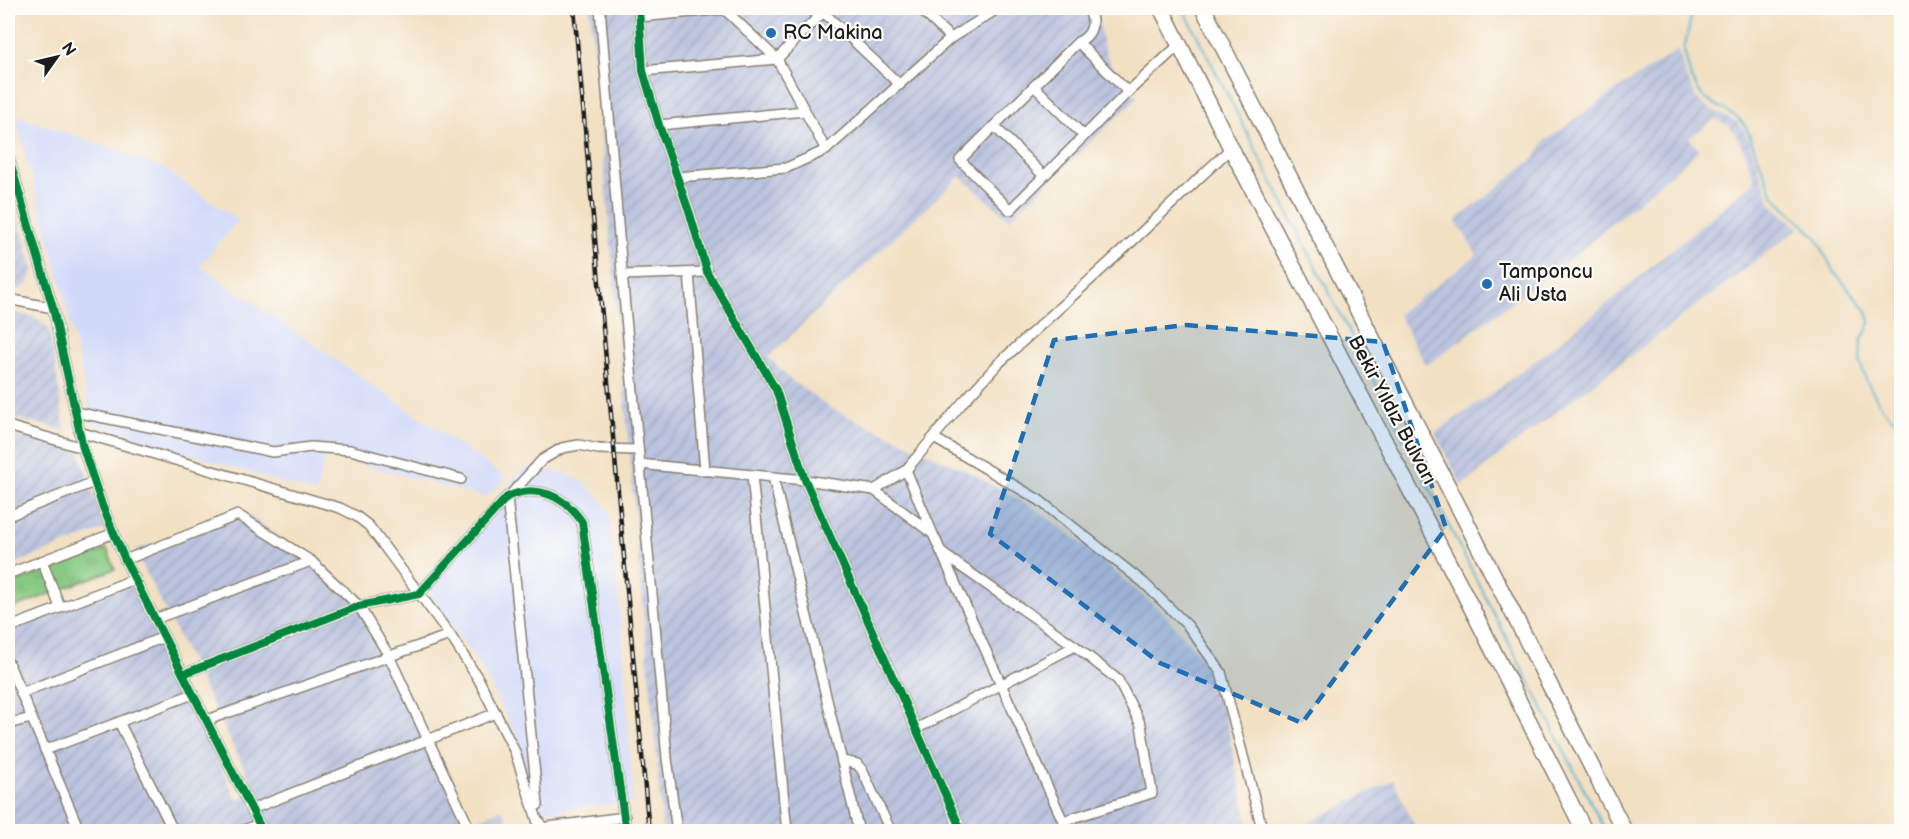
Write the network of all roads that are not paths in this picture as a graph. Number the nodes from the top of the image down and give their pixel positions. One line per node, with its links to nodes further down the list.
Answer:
1 (600, 8): 29 (street)
2 (724, 8): 9 (street); 13 (street)
3 (919, 8): 10 (street)
4 (999, 8): 10 (street)
5 (1087, 8): 11 (street)
6 (1161, 8): 12 (main road, Bekir Yıldız Bulvarı)
7 (1203, 8): 99 (main road, Bekir Yıldız Bulvarı)
8 (823, 9): 13 (street); 15 (street)
9 (639, 12): 14 (street)
10 (951, 38): 15 (street)
11 (1077, 42): 16 (street); 17 (street)
12 (1179, 45): 17 (street); 22 (main road, Bekir Yıldız Bulvarı)
13 (777, 59): 14 (street); 18 (street)
14 (643, 71): 19 (street)
15 (900, 85): 23 (street)
16 (1034, 86): 20 (street); 21 (street)
17 (1128, 92): 21 (street)
18 (805, 111): 19 (street); 23 (street)
19 (659, 125): 26 (street)
20 (994, 126): 25 (street); 25 (street)
21 (1084, 136): 25 (street)
22 (1231, 148): 35 (street); 98 (main road, Bekir Yıldız Bulvarı)
23 (826, 150): 26 (street)
24 (8, 155): 31 (street)
25 (1044, 176)
26 (678, 177): 27 (street)
27 (706, 272): 28 (street); 44 (street)
28 (689, 273): 29 (street); 40 (street)
29 (622, 275): 37 (street)
30 (8, 299): 31 (street)
31 (53, 308): 32 (street)
32 (75, 412): 34 (street); 43 (street)
33 (8, 426): 36 (street)
34 (79, 432): 36 (street); 57 (street)
35 (934, 438): 39 (street); 97 (street)
36 (83, 448): 45 (street)
37 (638, 450): 38 (street); 47 (street)
38 (639, 464): 40 (street); 91 (street)
39 (906, 470): 46 (street); 50 (street)
40 (705, 471): 41 (street)
41 (752, 475): 42 (street); 92 (street)
42 (773, 477): 44 (street); 80 (street)
43 (461, 480)
44 (805, 480): 46 (street); 77 (street)
45 (94, 482): 48 (street); 49 (street)
46 (874, 490): 50 (street)
47 (508, 497): 57 (street); 82 (street); 85 (street)
48 (8, 516)
49 (114, 533): 52 (street); 53 (street)
50 (933, 534): 51 (street)
51 (941, 553): 64 (street); 69 (street)
52 (125, 560): 54 (street); 56 (street)
53 (42, 561): 55 (street); 59 (street)
54 (311, 561): 58 (street); 60 (street)
55 (8, 574)
56 (135, 579): 59 (street); 60 (street)
57 (419, 594): 58 (street); 62 (street)
58 (359, 606): 65 (street); 67 (street)
59 (60, 607): 61 (street)
60 (155, 619): 63 (street)
61 (8, 628)
62 (450, 635): 65 (street); 72 (street)
63 (164, 637): 67 (street); 70 (street)
64 (1075, 645): 69 (street); 83 (street)
65 (389, 656): 74 (street); 78 (street)
66 (8, 662): 68 (street)
67 (183, 674): 71 (street)
68 (10, 676): 70 (street)
69 (1001, 686): 77 (street); 83 (street)
70 (21, 693): 73 (street)
71 (193, 694): 74 (street); 75 (street)
72 (496, 713): 78 (street); 85 (street)
73 (31, 718): 76 (street); 79 (street)
74 (207, 720): 81 (street)
75 (119, 722): 79 (street); 87 (street)
76 (8, 724)
77 (916, 729): 95 (street)
78 (428, 740): 81 (street); 89 (street)
79 (45, 750): 86 (street)
80 (842, 761): 93 (street); 94 (street)
81 (252, 809): 84 (street)
82 (625, 818): 85 (street); 90 (street)
83 (1062, 821): 96 (street)
84 (261, 827): 88 (street)
85 (541, 830)
86 (80, 831)
87 (174, 831)
88 (239, 831)
89 (471, 831)
90 (626, 831)
91 (677, 831)
92 (787, 831)
93 (859, 831)
94 (891, 831)
95 (963, 831)
96 (1064, 831)
97 (1263, 831)
98 (1585, 831)
99 (1625, 831)

